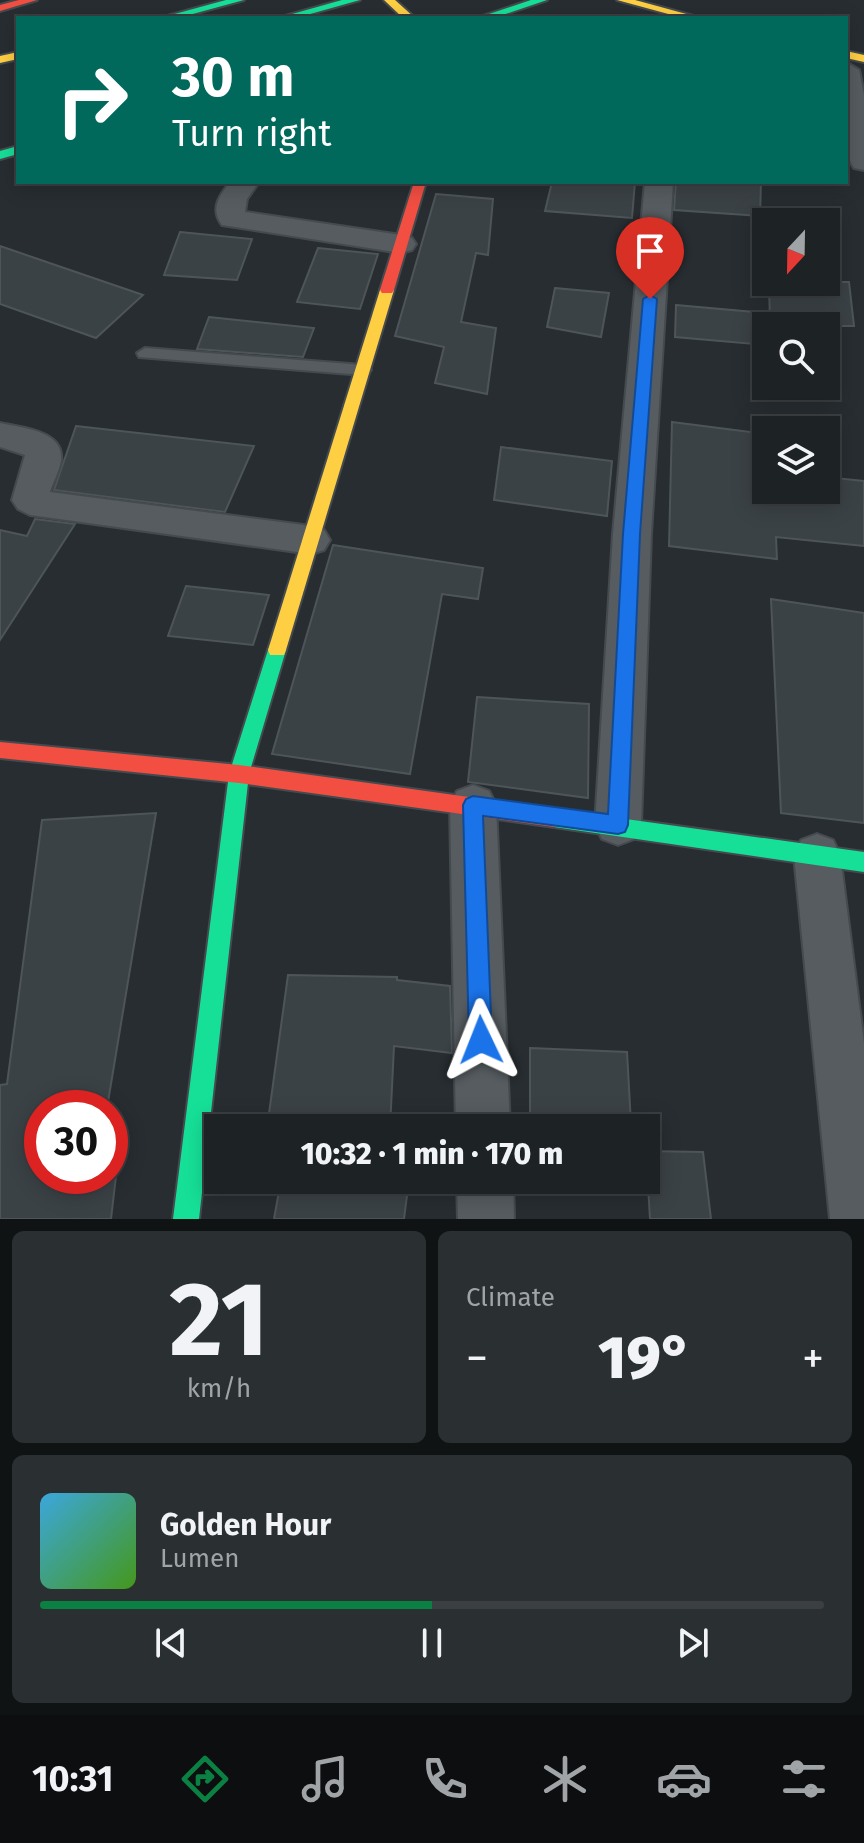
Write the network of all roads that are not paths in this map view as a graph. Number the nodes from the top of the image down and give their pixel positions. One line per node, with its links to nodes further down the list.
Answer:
1 (32, 0): 7 (street)
2 (239, 0): 8 (street)
3 (355, 0): 9 (street)
4 (389, 0): 10 (street)
5 (542, 0): 11 (street)
6 (622, 0): 12 (street)
7 (0, 8)
8 (173, 16)
9 (291, 16)
10 (408, 16)
11 (489, 16)
12 (687, 16)
13 (848, 80): 14 (street)
14 (864, 162)
15 (244, 184): 18 (street)
16 (419, 184): 18 (street)
17 (659, 184): 26 (street)
18 (401, 244): 20 (street)
19 (145, 353): 20 (lane)
20 (363, 370): 22 (street)
21 (0, 435): 22 (street)
22 (311, 540): 24 (street)
23 (0, 750): 24 (street)
24 (239, 774): 25 (street); 30 (street)
25 (473, 805): 26 (street); 28 (street)
26 (618, 825): 27 (street)
27 (841, 859): 32 (street)
28 (483, 1114)
29 (485, 1194): 31 (street)
30 (186, 1219)
31 (486, 1219)
32 (858, 1219)

